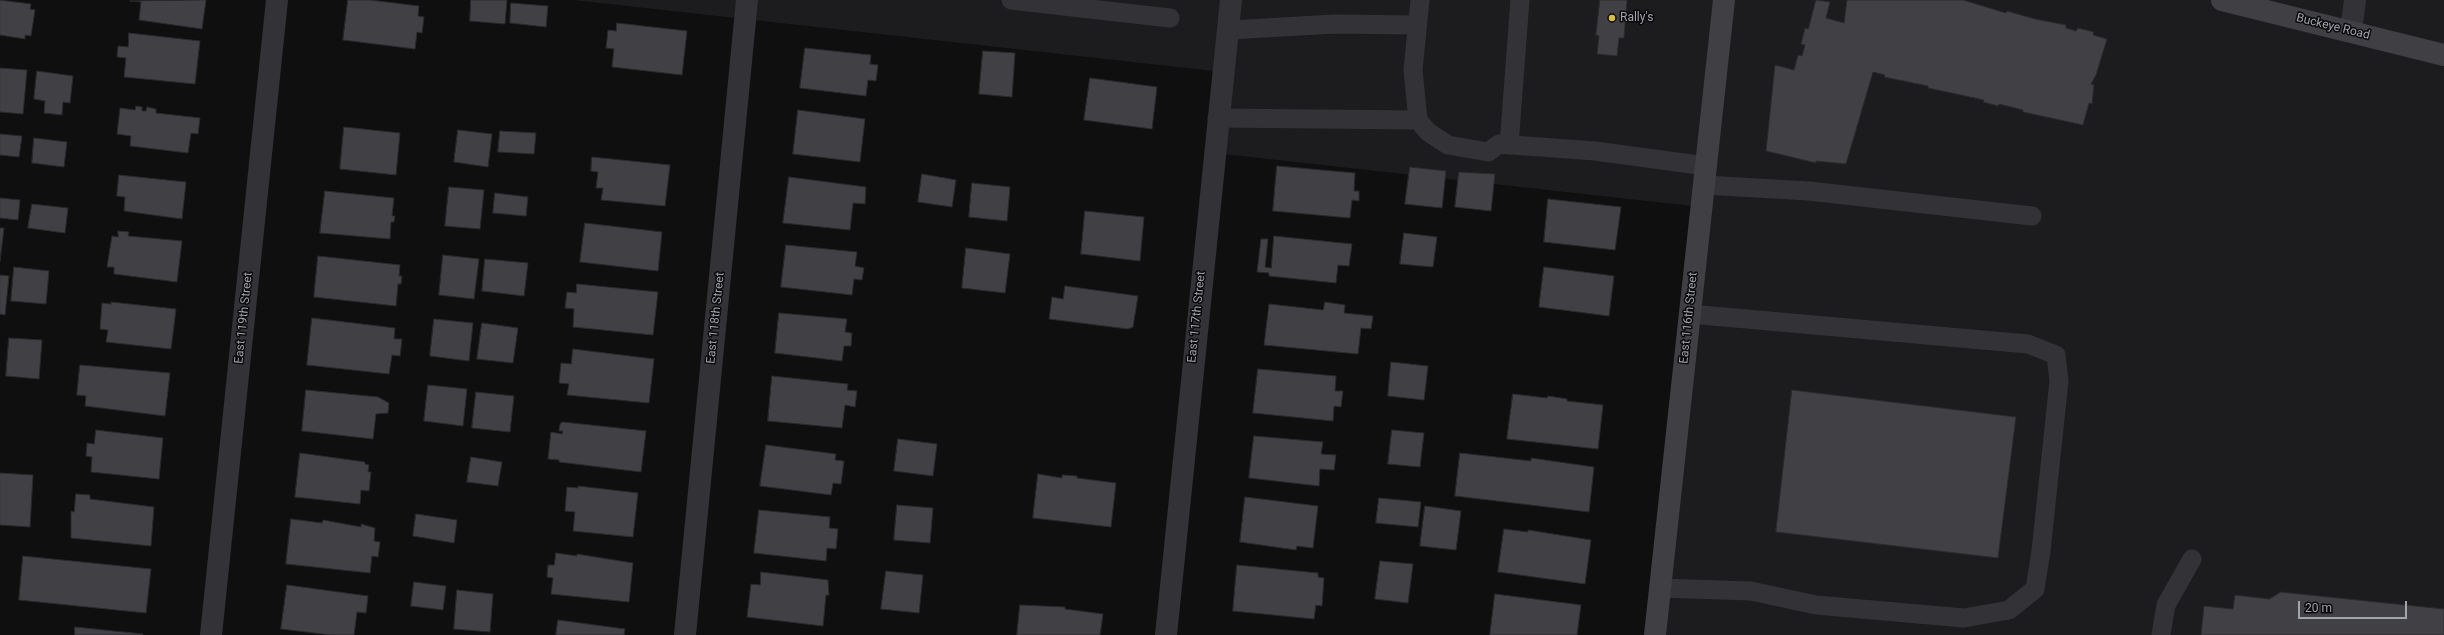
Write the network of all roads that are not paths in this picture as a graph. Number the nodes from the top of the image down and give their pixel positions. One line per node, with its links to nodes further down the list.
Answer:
1 (277, 0): 24 (street, East 119th Street)
2 (747, 0): 25 (street, East 118th Street)
3 (1011, 0): 11 (lane)
4 (1231, 0): 13 (street, East 117th Street)
5 (1420, 0): 12 (lane)
6 (1520, 0): 18 (lane)
7 (1724, 0): 19 (main road, East 116th Street)
8 (2222, 0): 10 (main road, Buckeye Road)
9 (2354, 0): 14 (street)
10 (2259, 4): 14 (main road, Buckeye Road)
11 (1170, 18)
12 (1417, 24): 13 (lane); 17 (lane)
13 (1229, 30): 16 (street, East 117th Street)
14 (2351, 32): 15 (main road, Buckeye Road)
15 (2444, 55)
16 (1217, 118): 17 (lane); 26 (street, East 117th Street)
17 (1418, 120): 18 (lane)
18 (1508, 145): 19 (lane)
19 (1705, 176): 20 (lane); 21 (main road, East 116th Street)
20 (2032, 216)
21 (1690, 314): 23 (main road, East 116th Street); 23 (lane)
22 (2192, 559): 28 (lane)
23 (1660, 588): 27 (main road, East 116th Street)
24 (211, 635)
25 (685, 635)
26 (1166, 635)
27 (1655, 635)
28 (2161, 635)

